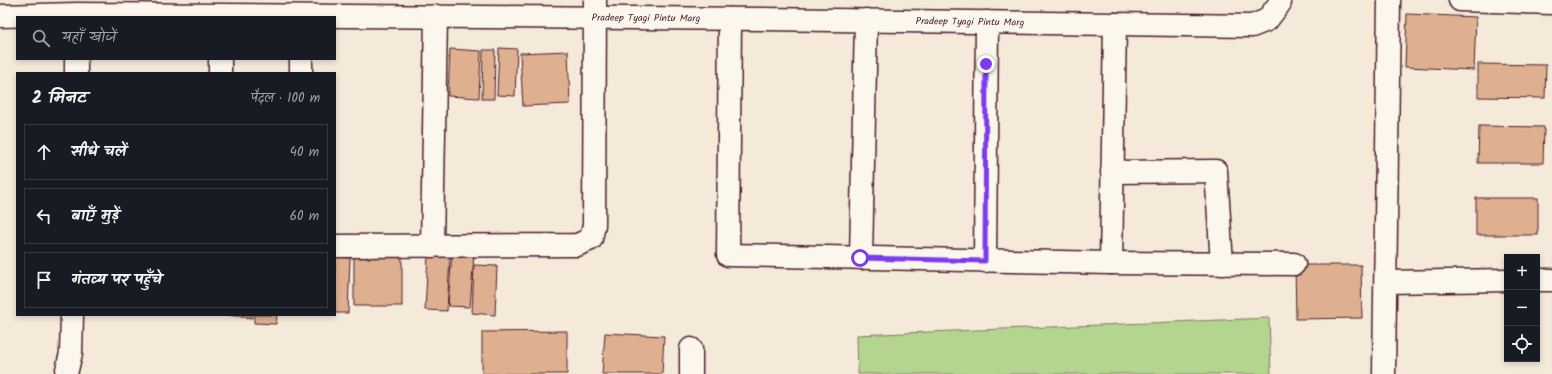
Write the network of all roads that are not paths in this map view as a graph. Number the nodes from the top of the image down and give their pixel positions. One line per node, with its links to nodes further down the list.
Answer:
1 (1280, 0): 15 (street, Pradeep Tyagi Pintu Marg)
2 (1389, 0): 33 (street)
3 (1460, 0): 4 (street)
4 (1552, 2)
5 (595, 9): 11 (street, Pradeep Tyagi Pintu Marg); 12 (street, Pradeep Tyagi Pintu Marg); 24 (street)
6 (764, 9): 12 (street, Pradeep Tyagi Pintu Marg); 13 (street, Pradeep Tyagi Pintu Marg)
7 (77, 10): 9 (street, Pradeep Tyagi Pintu Marg); 10 (street, Pradeep Tyagi Pintu Marg)
8 (302, 11): 10 (street, Pradeep Tyagi Pintu Marg); 11 (street, Pradeep Tyagi Pintu Marg)
9 (0, 16)
10 (221, 16)
11 (436, 16): 24 (street)
12 (730, 19): 25 (street)
13 (866, 20): 14 (street, Pradeep Tyagi Pintu Marg); 25 (street)
14 (987, 22): 15 (street, Pradeep Tyagi Pintu Marg); 26 (street)
15 (1115, 24): 22 (street)
16 (76, 60): 19 (street)
17 (220, 60): 20 (street)
18 (301, 60): 21 (street)
19 (76, 72)
20 (220, 72)
21 (301, 72)
22 (1112, 172): 27 (street); 28 (street)
23 (336, 246): 24 (street)
24 (432, 246)
25 (860, 258): 26 (street)
26 (985, 261): 27 (street)
27 (1111, 263): 28 (street)
28 (1222, 264): 29 (street)
29 (1294, 264)
30 (1504, 280): 33 (street)
31 (1540, 280): 32 (street)
32 (1552, 280)
33 (1386, 282): 38 (street)
34 (72, 316): 36 (street)
35 (691, 348): 37 (street)
36 (66, 374)
37 (691, 374)
38 (1384, 374)

